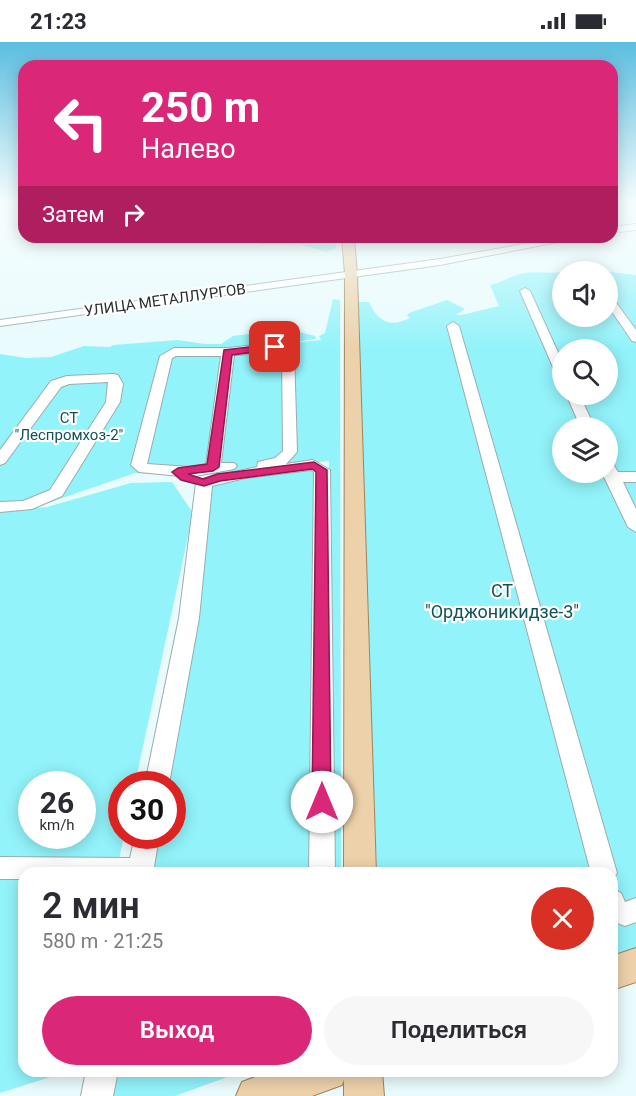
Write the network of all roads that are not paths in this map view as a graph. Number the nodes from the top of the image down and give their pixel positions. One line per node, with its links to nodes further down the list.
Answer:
1 (349, 251): 3 (main road)
2 (509, 251): 3 (street, УЛИЦА МЕТАЛЛУРГОВ)
3 (351, 274): 6 (street, УЛИЦА МЕТАЛЛУРГОВ); 22 (main road)
4 (525, 291): 10 (street)
5 (618, 313): 8 (street)
6 (0, 323)
7 (453, 326): 23 (street)
8 (636, 338)
9 (228, 352): 13 (street); 13 (street); 13 (street)
10 (552, 352)
11 (0, 460): 16 (street)
12 (618, 474): 14 (street)
13 (208, 475): 18 (street); 21 (street)
14 (636, 477)
15 (615, 483): 17 (street)
16 (0, 507)
17 (636, 527)
18 (160, 771)
19 (144, 849): 20 (street)
20 (141, 867)
21 (322, 867)
22 (360, 867)
23 (602, 867)
24 (0, 868): 25 (street)
25 (18, 868)
26 (636, 910): 27 (street)
27 (618, 911)
28 (636, 965): 29 (main road)
29 (618, 972)
30 (101, 1077): 33 (street)
31 (310, 1077): 34 (main road)
32 (363, 1077): 35 (main road)
33 (97, 1096)
34 (255, 1096)
35 (364, 1096)

